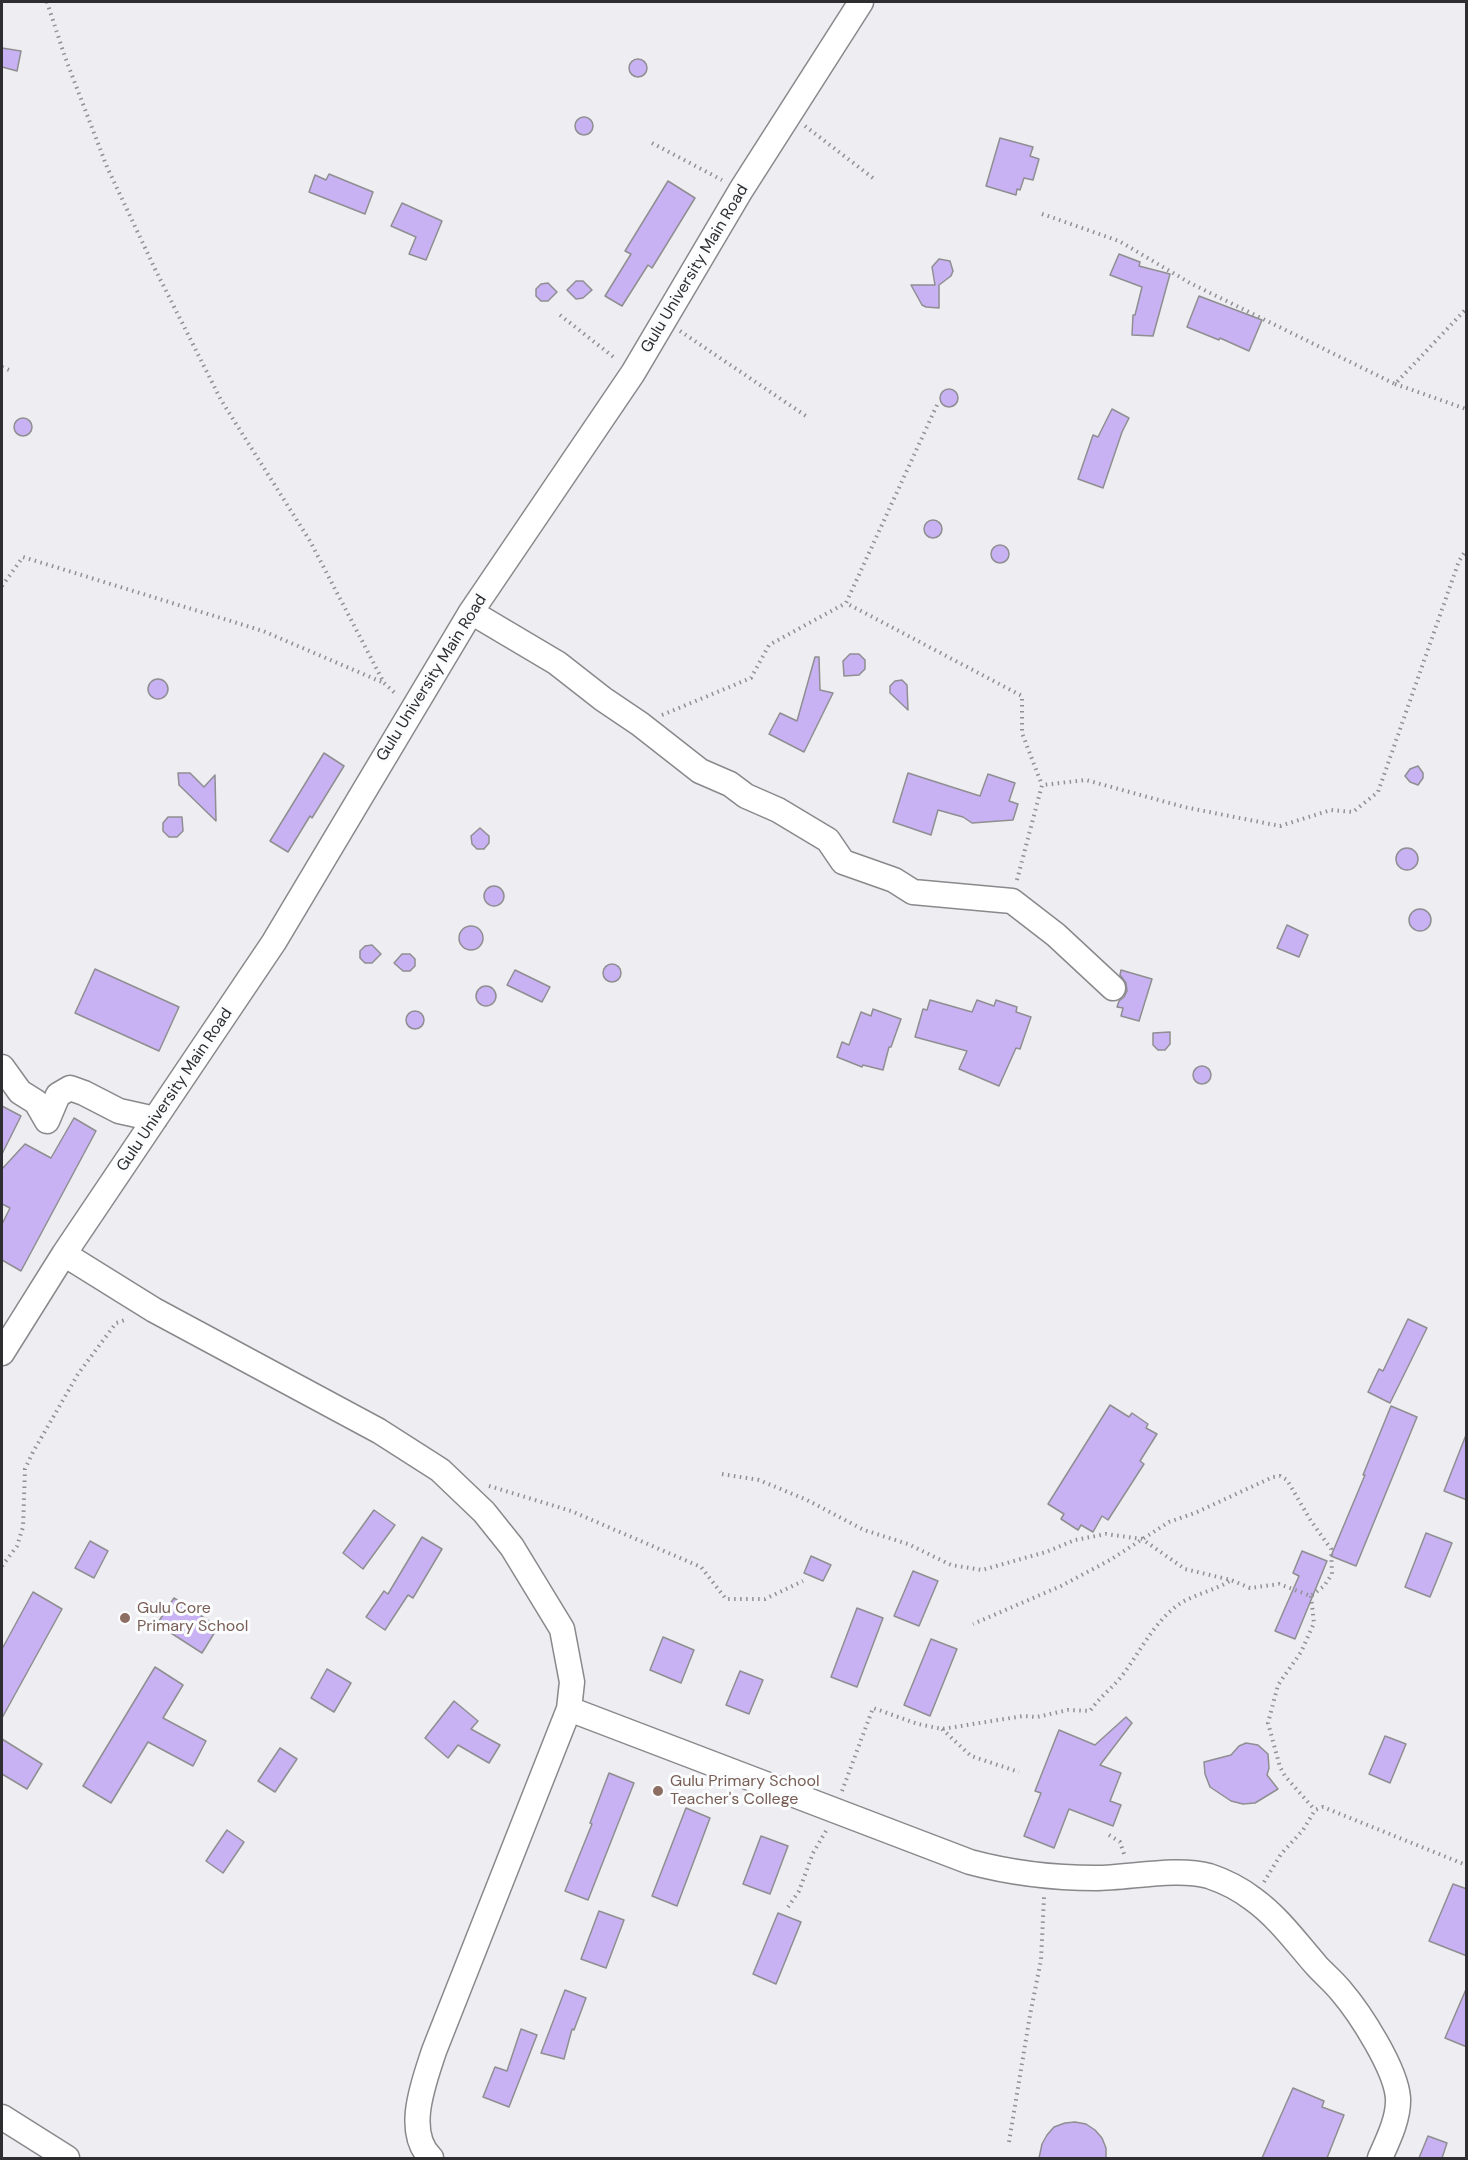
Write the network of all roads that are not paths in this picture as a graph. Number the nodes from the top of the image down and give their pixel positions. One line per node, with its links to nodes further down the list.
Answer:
1 (861, 2): 2 (street, Gulu University Main Road)
2 (471, 612): 3 (street); 5 (street, Gulu University Main Road)
3 (1113, 988)
4 (2, 1067): 5 (street)
5 (155, 1119): 6 (street, Gulu University Main Road)
6 (64, 1254): 7 (street, Gulu University Main Road); 8 (street)
7 (2, 1353)
8 (569, 1709): 11 (street); 12 (street)
9 (2, 2117): 10 (street)
10 (67, 2158)
11 (431, 2158)
12 (1380, 2158)

